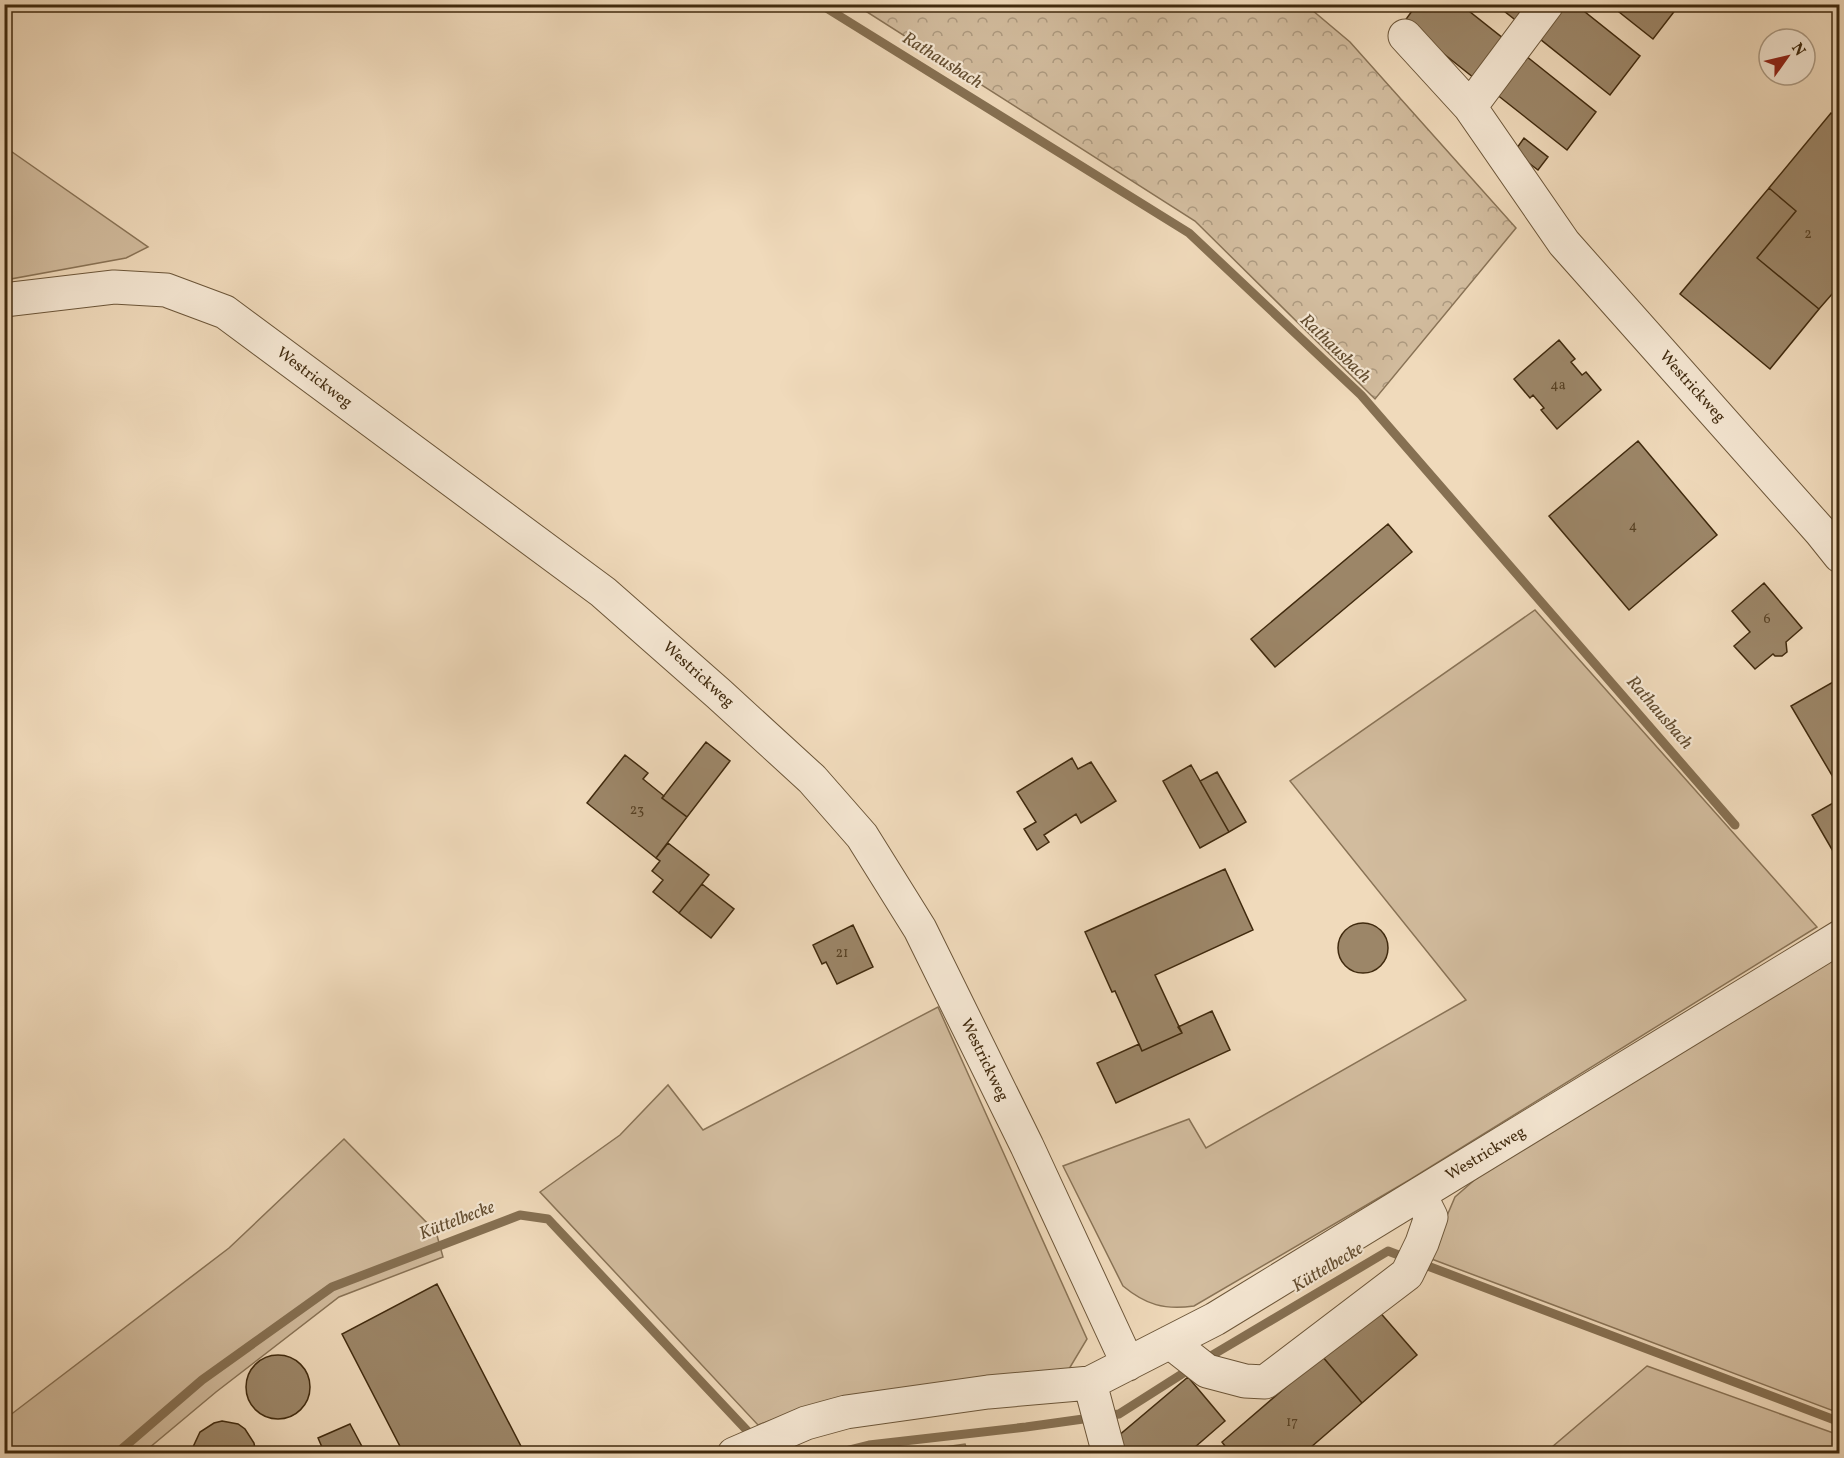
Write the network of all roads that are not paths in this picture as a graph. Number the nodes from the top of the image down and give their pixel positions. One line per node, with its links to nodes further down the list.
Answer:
1 (1547, 4): 3 (street)
2 (1405, 36): 3 (street, Westrickweg)
3 (1470, 107): 5 (street, Westrickweg)
4 (4, 300): 9 (street, Westrickweg)
5 (1833, 534)
6 (1839, 938): 7 (street, Westrickweg)
7 (1420, 1195): 8 (street, Westrickweg); 8 (street)
8 (1170, 1342): 9 (street, Westrickweg)
9 (1128, 1364): 10 (street, Westrickweg)
10 (1090, 1383): 11 (street, Westrickweg); 12 (street)
11 (734, 1454)
12 (1109, 1454)

